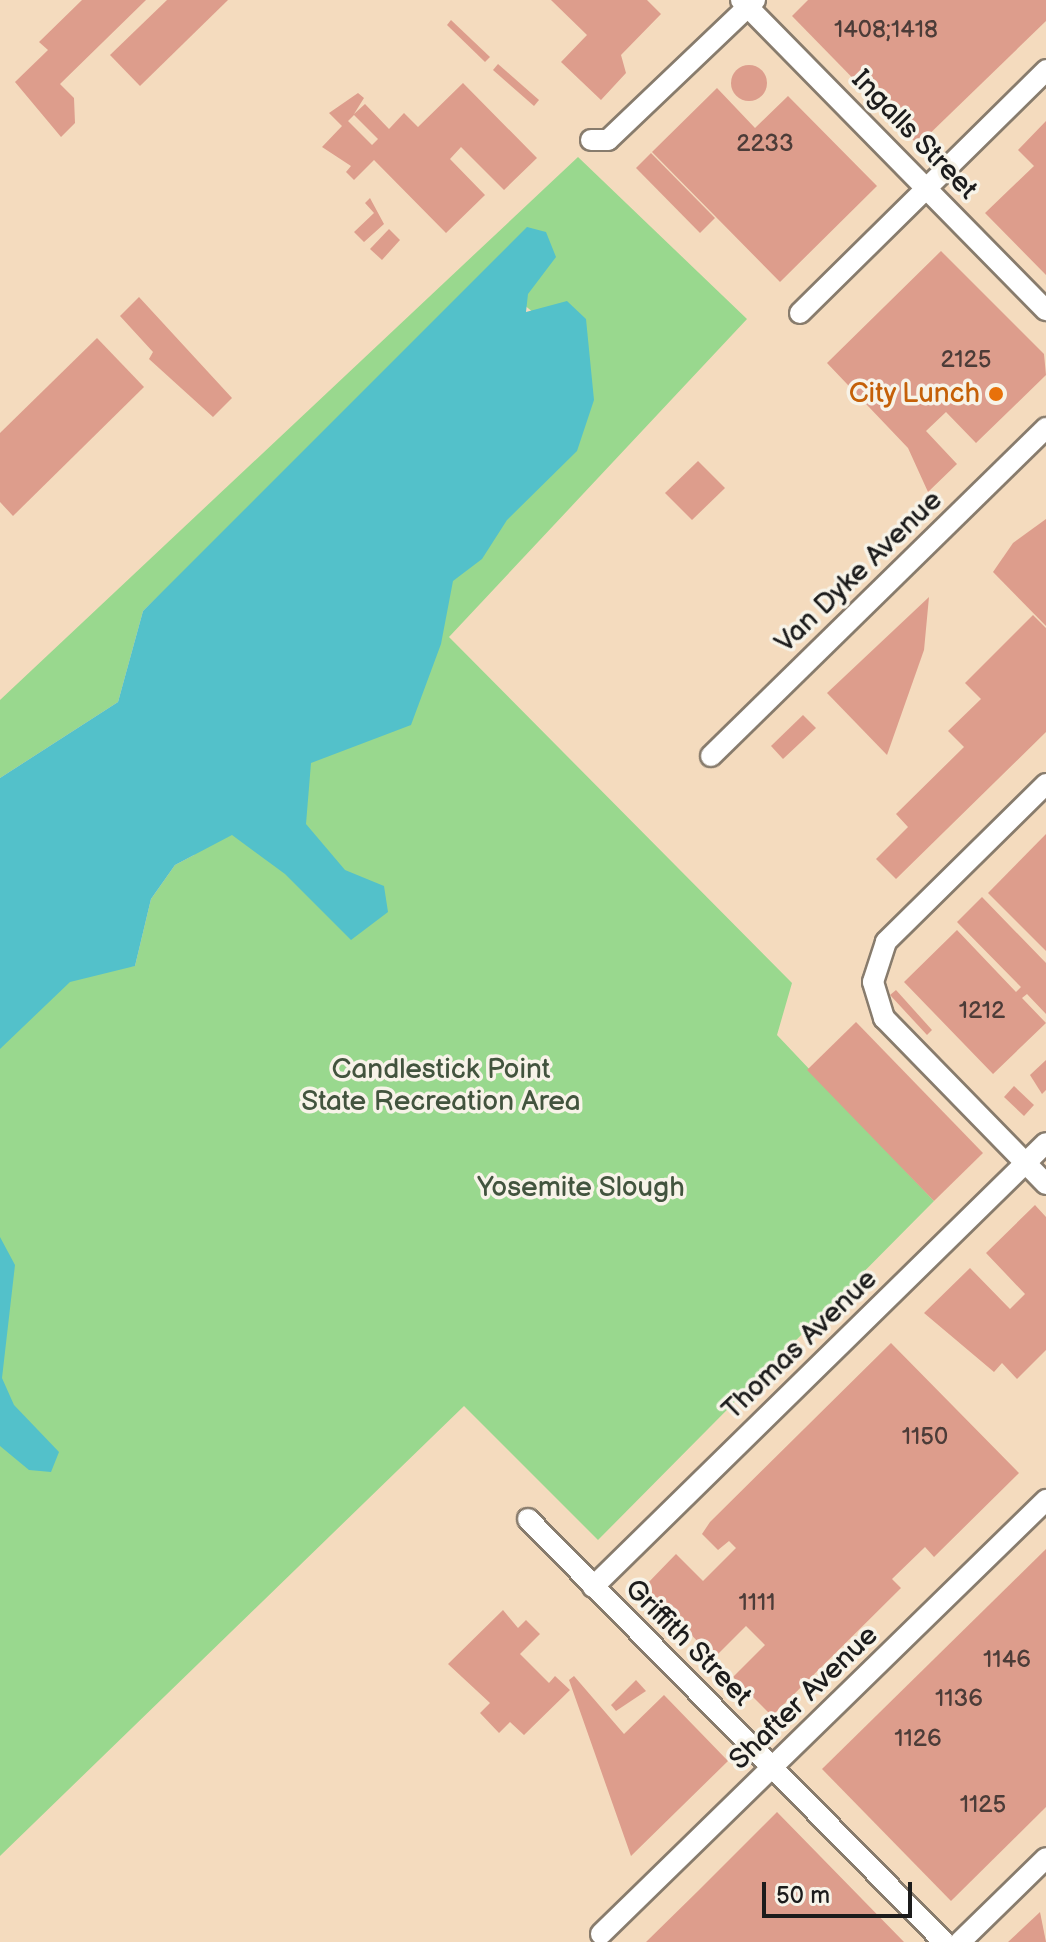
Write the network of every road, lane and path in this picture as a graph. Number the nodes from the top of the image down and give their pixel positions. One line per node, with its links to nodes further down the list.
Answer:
1 (748, 2): 3 (street); 4 (street, Ingalls Street)
2 (1046, 70): 4 (street)
3 (599, 140)
4 (927, 187): 5 (street, Ingalls Street); 6 (street)
5 (1046, 310)
6 (800, 313)
7 (1046, 428): 8 (street, Van Dyke Avenue)
8 (711, 756)
9 (1046, 784): 11 (street)
10 (1046, 1143): 11 (street, Thomas Avenue)
11 (1026, 1163): 12 (street); 15 (street, Thomas Avenue)
12 (1046, 1184)
13 (1046, 1500): 16 (street, Shafter Avenue)
14 (528, 1519): 15 (street, Griffith Street)
15 (593, 1587): 16 (street, Griffith Street)
16 (772, 1769): 18 (street, Shafter Avenue); 19 (street, Griffith Street)
17 (1046, 1858): 20 (street)
18 (601, 1934)
19 (944, 1942)
20 (960, 1942)

